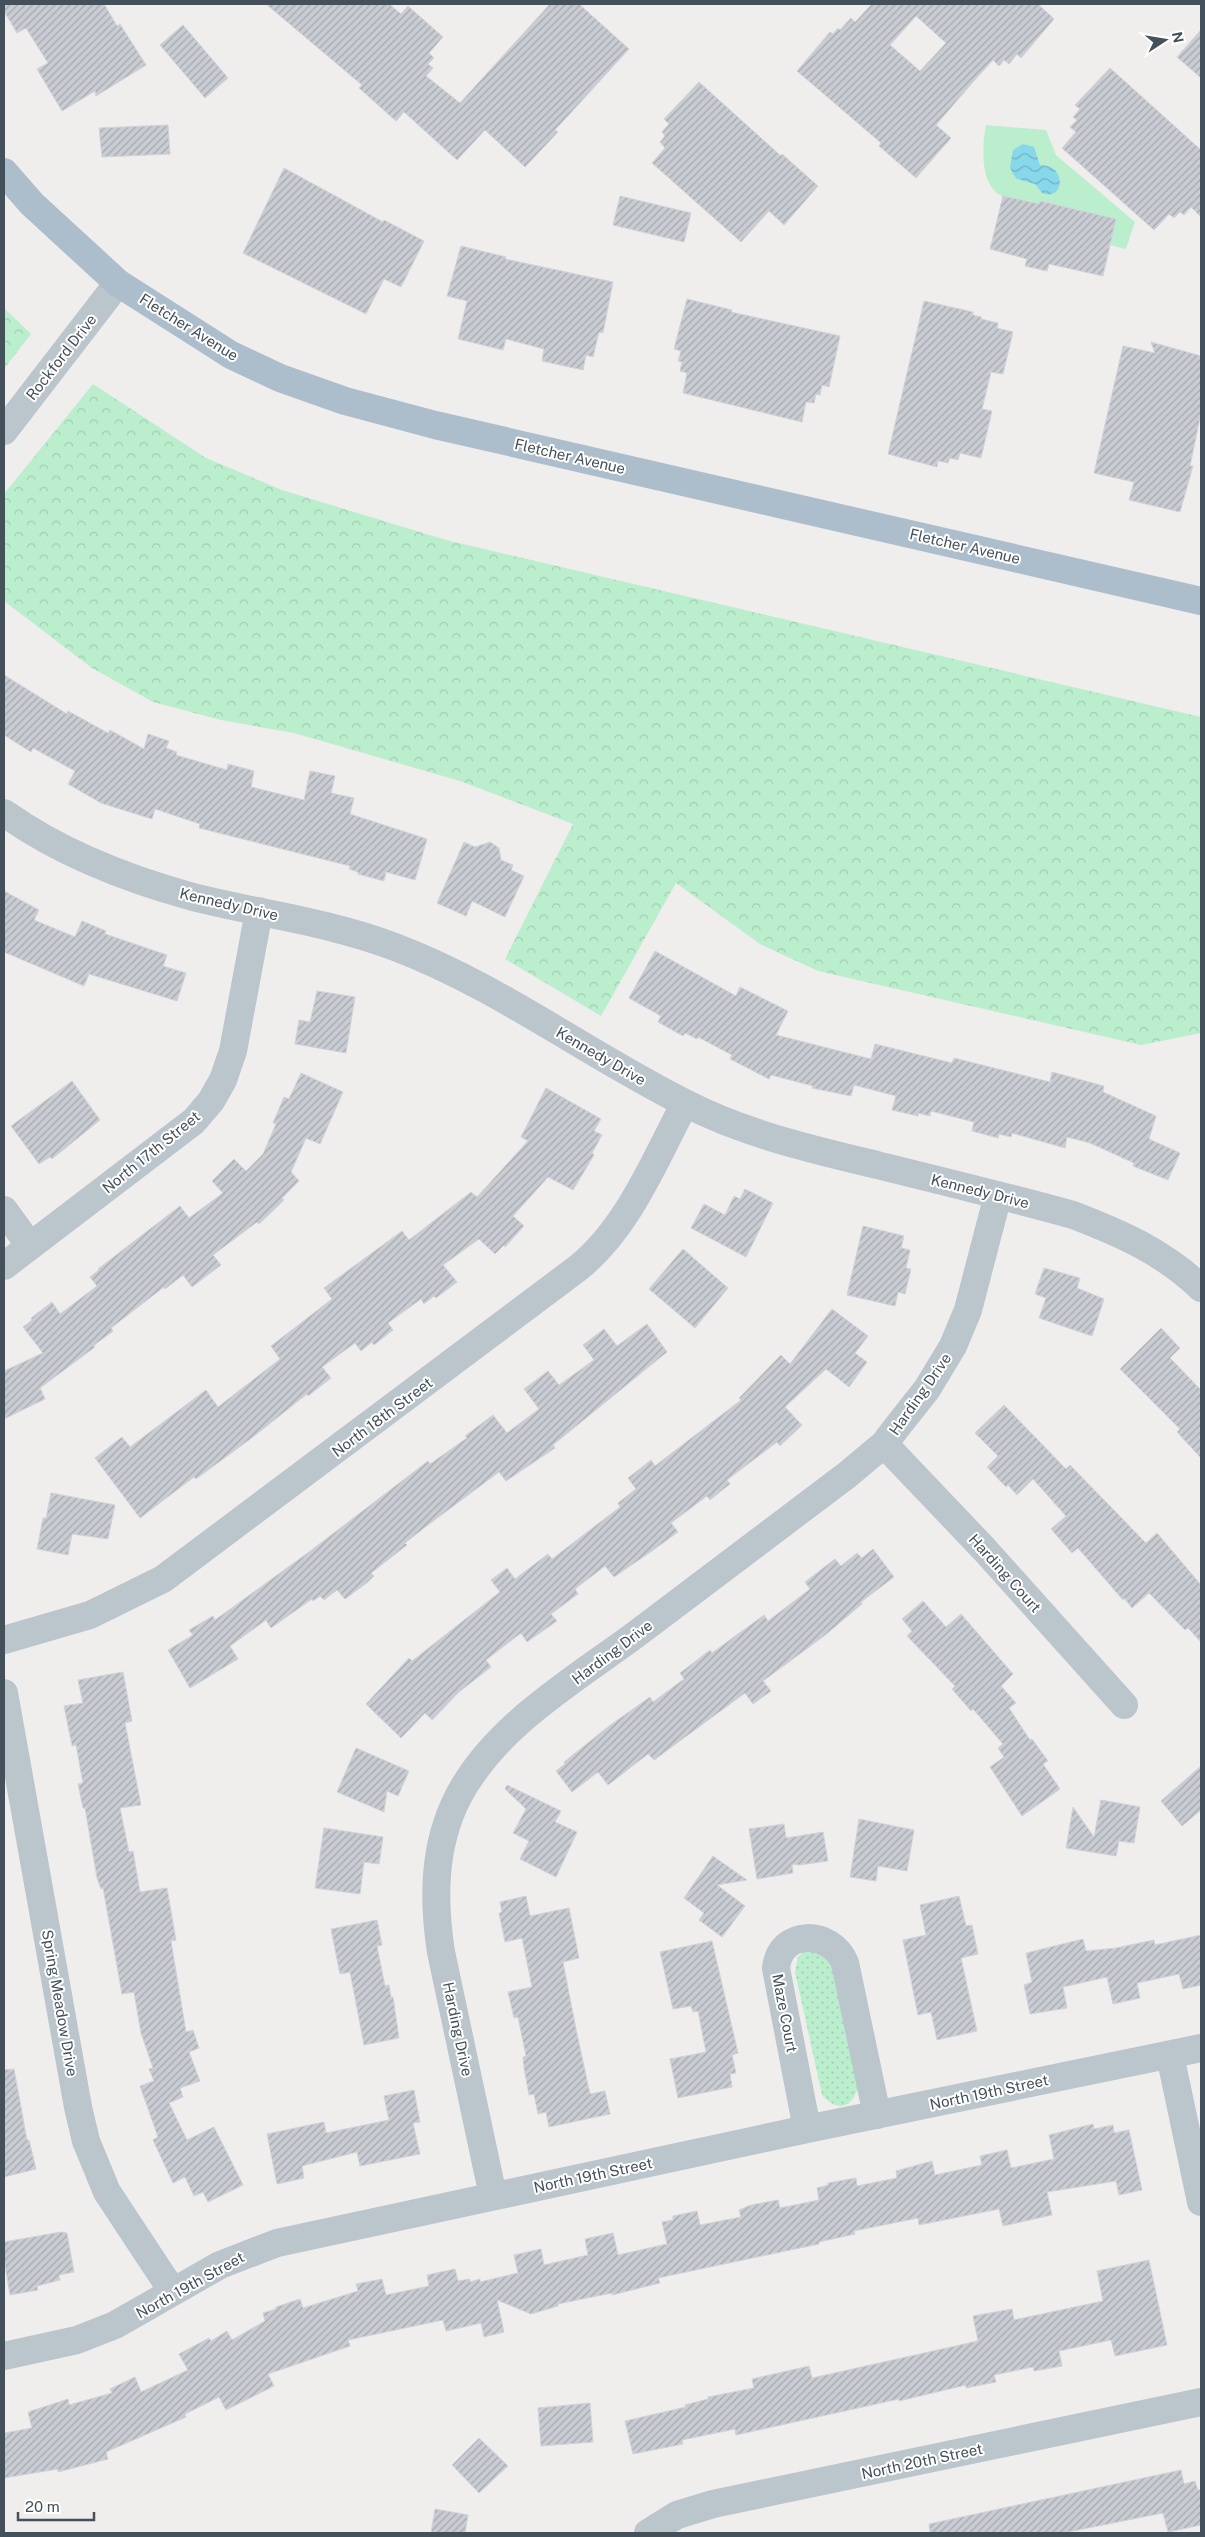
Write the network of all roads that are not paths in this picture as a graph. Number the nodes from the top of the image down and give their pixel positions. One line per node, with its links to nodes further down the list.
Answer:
1 (4, 172): 2 (main road, Fletcher Avenue)
2 (118, 283): 3 (street, Rockford Drive); 4 (main road, Fletcher Avenue)
3 (4, 431)
4 (1201, 601)
5 (4, 813): 6 (street, Kennedy Drive)
6 (259, 911): 7 (street, Kennedy Drive); 10 (street, North 17th Street)
7 (685, 1103): 8 (street, Kennedy Drive); 14 (street, North 18th Street)
8 (998, 1195): 12 (street, Kennedy Drive); 13 (street, Harding Drive)
9 (4, 1210): 10 (street)
10 (30, 1246): 11 (street, North 17th Street)
11 (4, 1266)
12 (1201, 1288)
13 (884, 1444): 16 (street, Harding Court); 21 (street, Harding Drive)
14 (4, 1640)
15 (4, 1693): 23 (street, Spring Meadow Drive)
16 (1124, 1705)
17 (1201, 2048): 18 (street, North 19th Street)
18 (1170, 2055): 19 (street, North 19th Street); 22 (street)
19 (877, 2115): 20 (street, North 19th Street); 20 (street, Maze Court)
20 (807, 2129): 21 (street, North 19th Street)
21 (493, 2196): 23 (street, North 19th Street)
22 (1201, 2202)
23 (173, 2292): 24 (street, North 19th Street)
24 (4, 2356)
25 (1201, 2402): 26 (street, North 20th Street)
26 (648, 2533)

